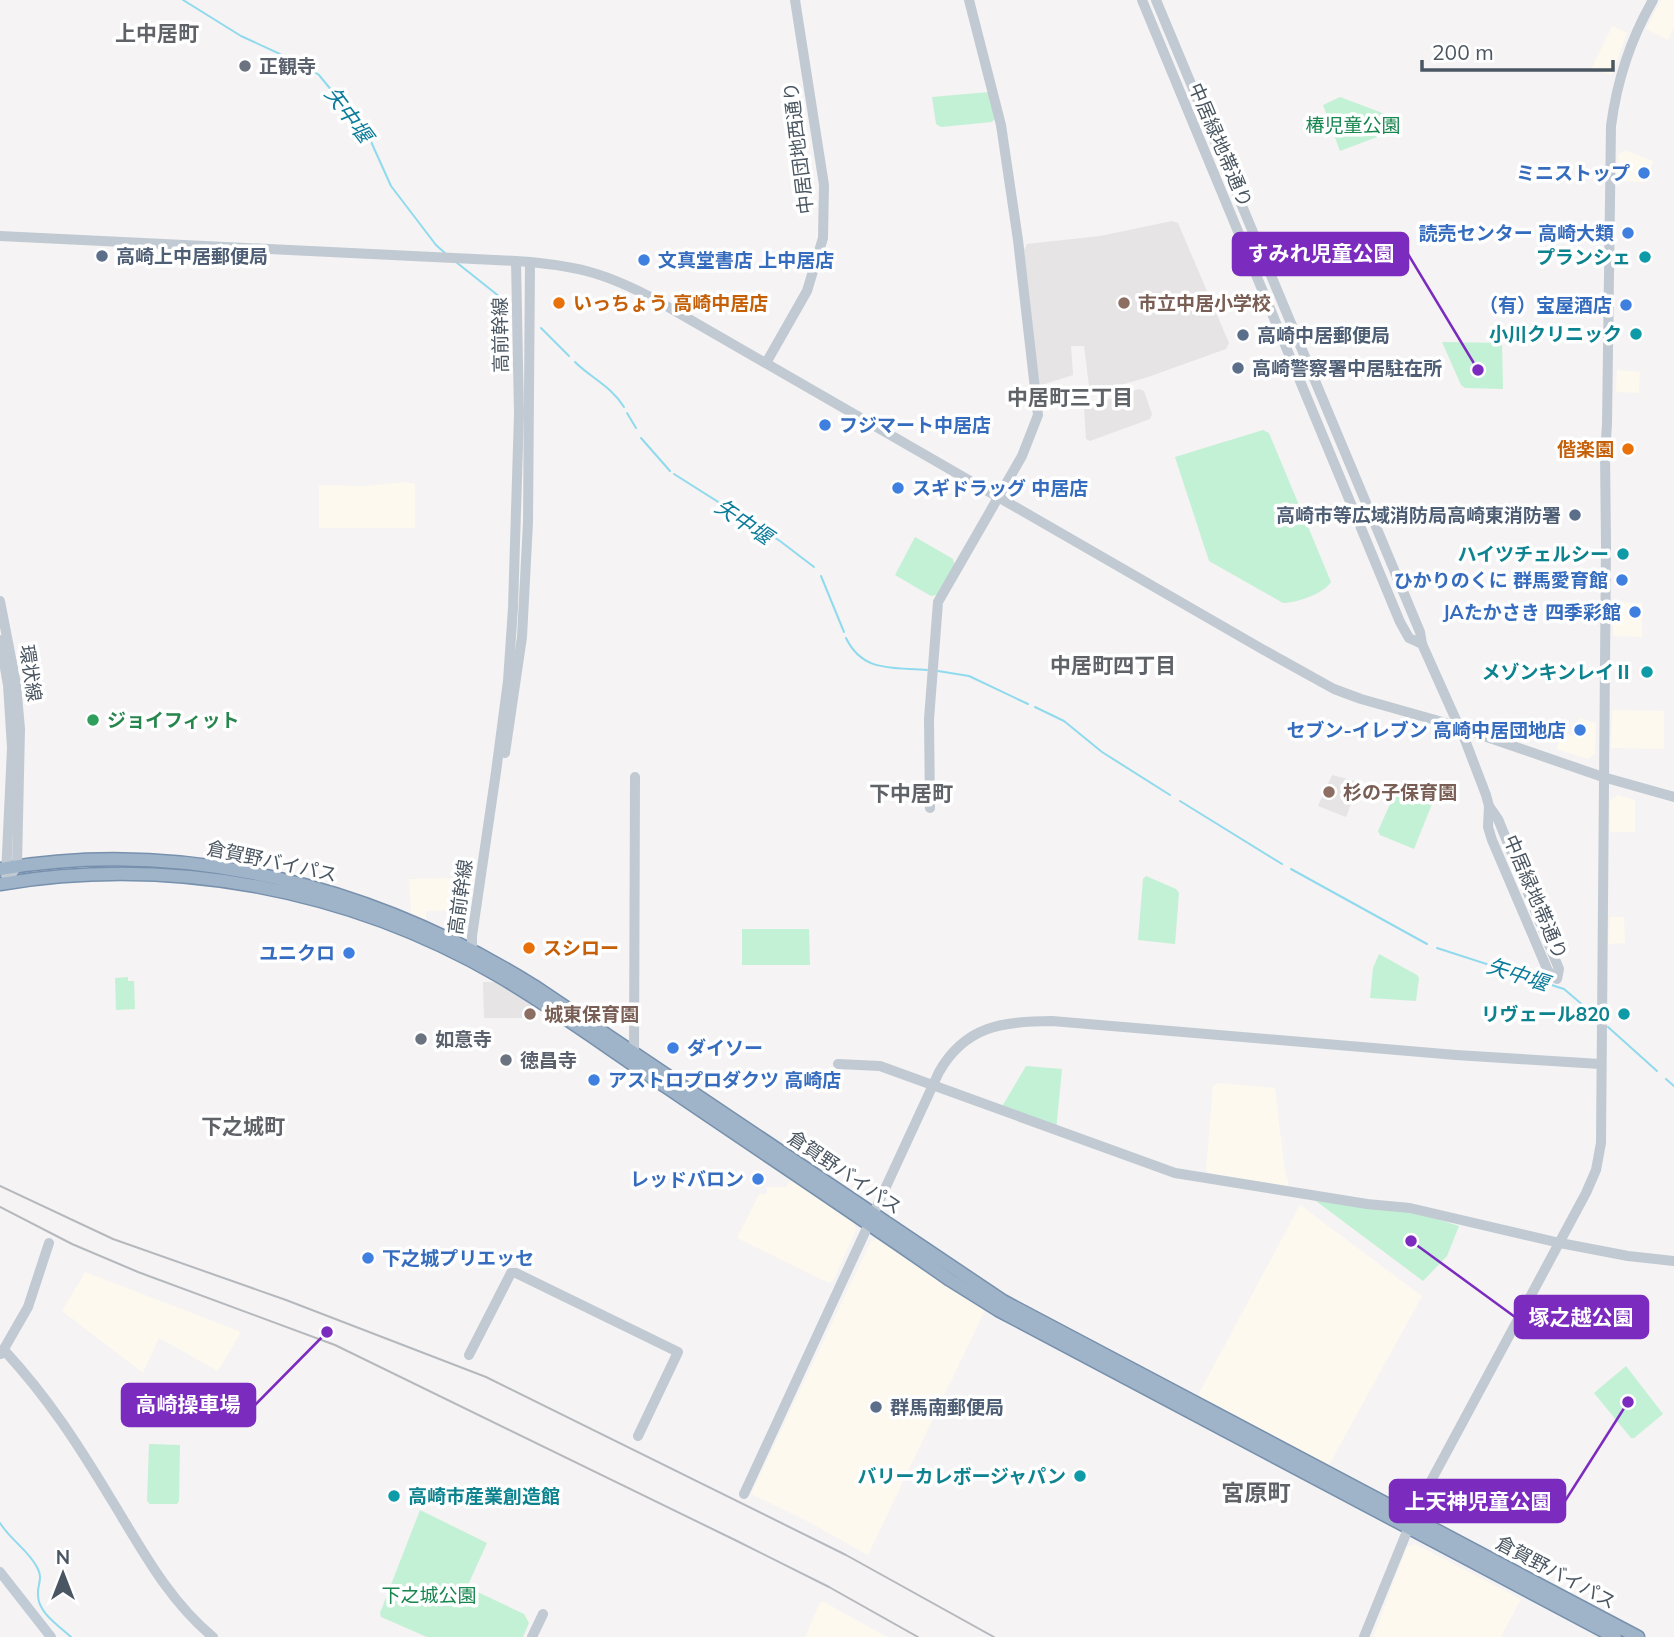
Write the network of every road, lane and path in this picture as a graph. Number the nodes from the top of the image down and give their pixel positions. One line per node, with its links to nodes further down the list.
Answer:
1 (795, 0): 9 (street, 中居団地西通り)
2 (969, 0): 10 (street)
3 (1142, 0): 13 (street, 中居緑地帯通り)
4 (1156, 0): 13 (street, 中居緑地帯通り)
5 (1653, 0): 16 (street)
6 (0, 236): 7 (street)
7 (516, 261): 8 (street); 22 (street, 高前幹線)
8 (530, 262): 9 (street); 22 (street, 高前幹線)
9 (766, 363): 10 (street)
10 (999, 498): 14 (street); 19 (street)
11 (0, 601): 20 (street, 環状線)
12 (0, 640): 20 (street, 環状線)
13 (1422, 644): 14 (street, 中居緑地帯通り)
14 (1460, 728): 16 (street); 18 (street, 中居緑地帯通り)
15 (635, 777): 23 (street)
16 (1603, 777): 17 (street); 24 (street)
17 (1674, 797)
18 (1489, 806): 18 (street, 中居緑地帯通り)
19 (930, 808)
20 (8, 867): 21 (street, 環状線); 22 (highway, 倉賀野バイパス)
21 (4, 883): 22 (highway, 倉賀野バイパス)
22 (473, 954): 23 (highway, 倉賀野バイパス)
23 (634, 1059): 27 (highway, 倉賀野バイパス)
24 (1600, 1063): 26 (street); 29 (street)
25 (838, 1064): 26 (street)
26 (933, 1086): 27 (street); 29 (street)
27 (871, 1219): 34 (street); 35 (highway, 倉賀野バイパス)
28 (49, 1243): 31 (street)
29 (1560, 1243): 30 (street); 35 (street)
30 (1674, 1261)
31 (2, 1353): 39 (street)
32 (469, 1354): 33 (street)
33 (638, 1436)
34 (744, 1494)
35 (1410, 1522): 41 (street); 42 (highway, 倉賀野バイパス); 43 (highway, 倉賀野バイパス)
36 (0, 1572): 38 (main road)
37 (543, 1614): 40 (street)
38 (51, 1637)
39 (213, 1637)
40 (532, 1637)
41 (1364, 1637)
42 (1615, 1637)
43 (1638, 1637)

